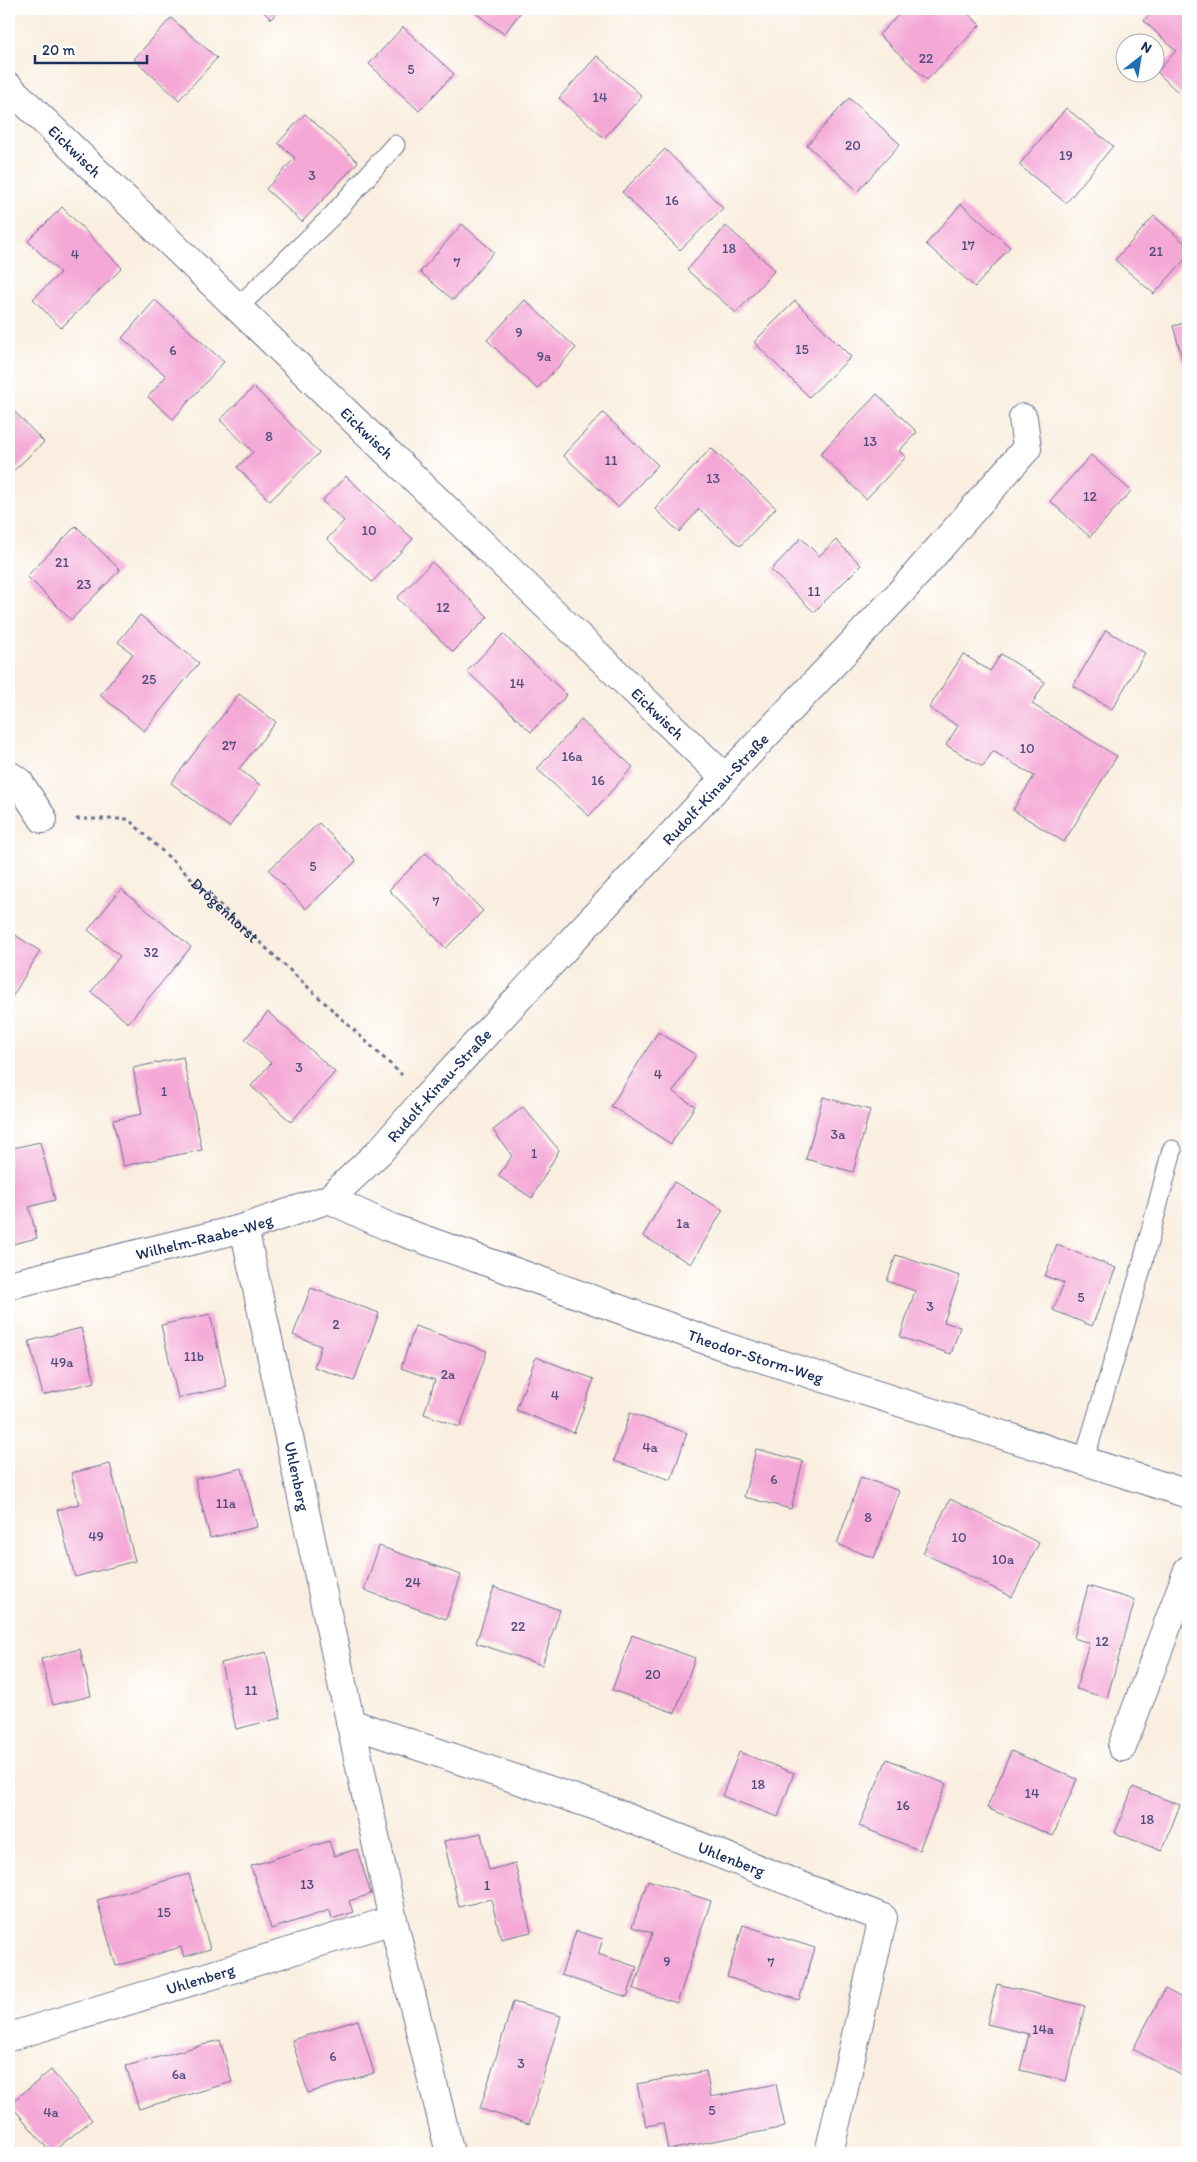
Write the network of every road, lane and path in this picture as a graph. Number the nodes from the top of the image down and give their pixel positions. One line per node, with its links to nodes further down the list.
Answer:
1 (9, 88): 3 (street, Eickwisch)
2 (395, 145): 3 (lane)
3 (237, 308): 6 (street, Eickwisch)
4 (1024, 418): 6 (street, Rudolf-Kinau-Straße)
5 (9, 775): 7 (street)
6 (724, 778): 8 (street, Rudolf-Kinau-Straße)
7 (43, 819): 8 (path, Drögenhorst)
8 (426, 1098): 9 (street, Rudolf-Kinau-Straße)
9 (381, 1150): 11 (street, Wilhelm-Raabe-Weg)
10 (1172, 1150): 14 (lane)
11 (329, 1199): 12 (street, Wilhelm-Raabe-Weg); 14 (street, Theodor-Storm-Weg)
12 (244, 1228): 13 (street, Wilhelm-Raabe-Weg); 17 (street, Uhlenberg)
13 (9, 1284)
14 (1084, 1460): 15 (street, Theodor-Storm-Weg)
15 (1188, 1494)
16 (1188, 1570): 18 (street)
17 (350, 1723): 19 (street, Uhlenberg); 22 (street, Uhlenberg)
18 (1122, 1747)
19 (393, 1920): 20 (street, Uhlenberg); 21 (street, Uhlenberg)
20 (9, 2037)
21 (450, 2153)
22 (829, 2153)

